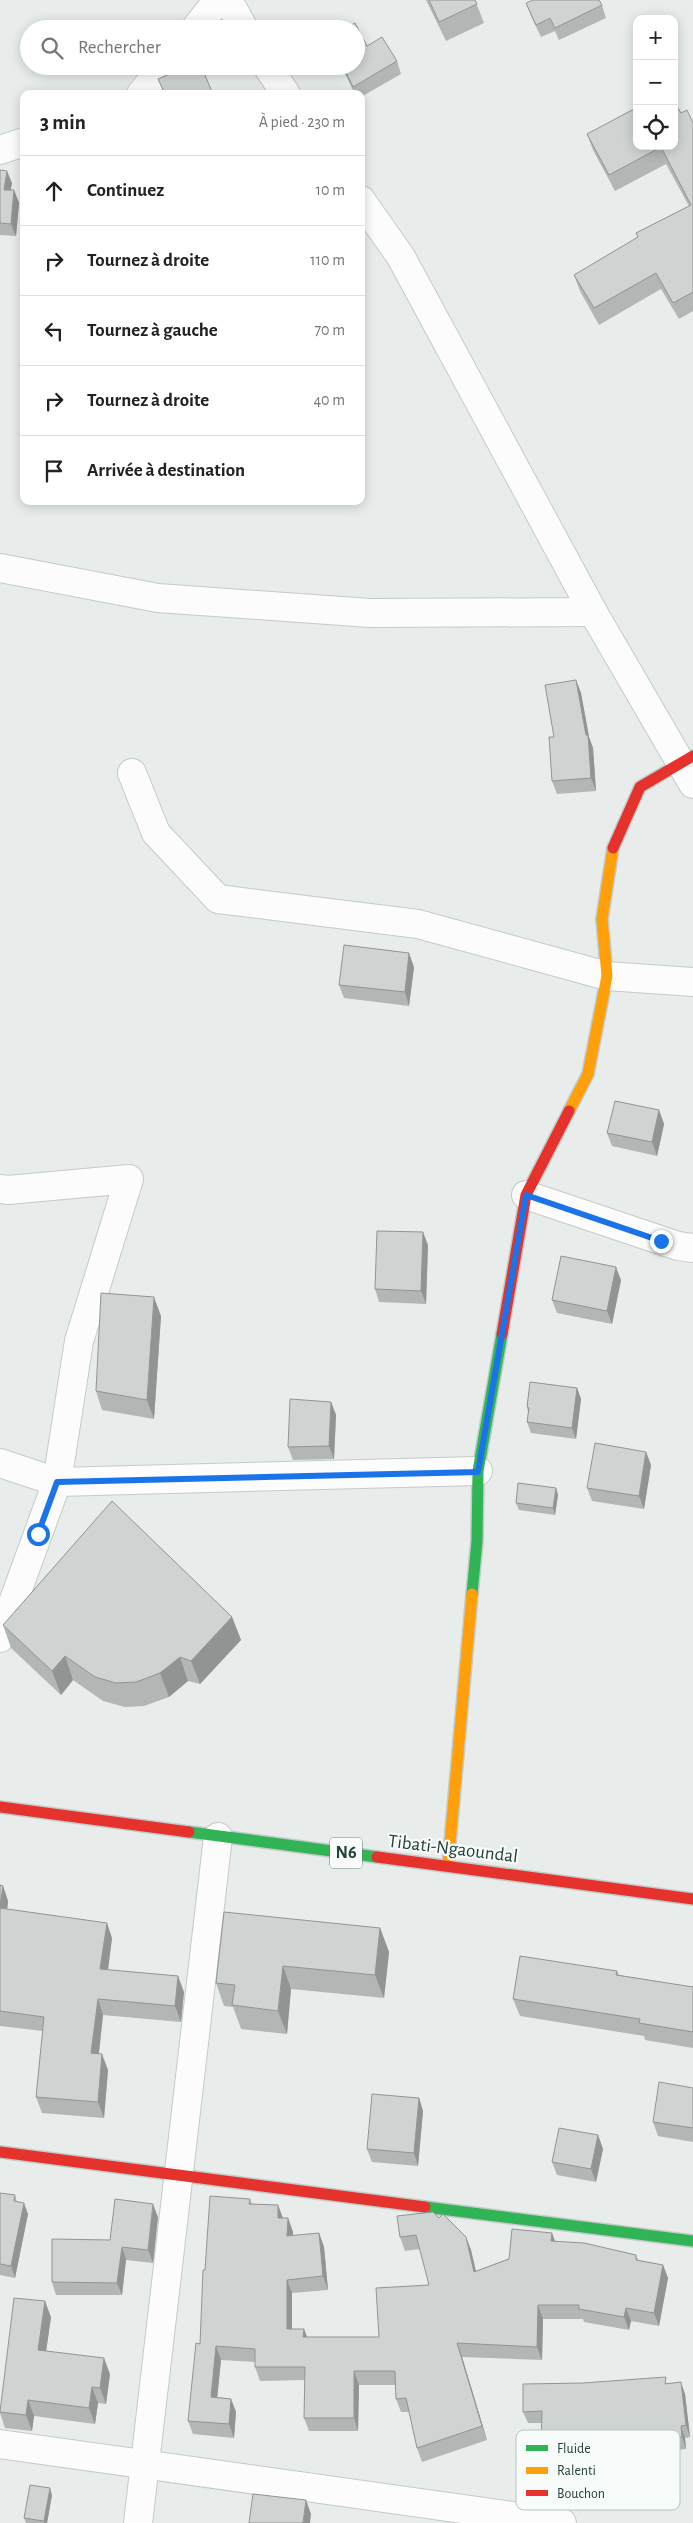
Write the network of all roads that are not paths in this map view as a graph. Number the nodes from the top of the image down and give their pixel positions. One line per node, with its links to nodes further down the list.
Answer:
1 (218, 0): 3 (street)
2 (228, 0): 4 (street)
3 (202, 20)
4 (239, 20)
5 (157, 75): 7 (street)
6 (273, 75): 8 (street)
7 (144, 90)
8 (283, 90)
9 (20, 143): 10 (street)
10 (0, 150)
11 (365, 206): 13 (street)
12 (0, 568): 13 (street)
13 (593, 612): 14 (street)
14 (689, 768): 16 (main road)
15 (132, 773): 16 (street)
16 (608, 976): 17 (street); 19 (main road)
17 (693, 982)
18 (0, 1189): 23 (street)
19 (526, 1195): 20 (street); 22 (main road)
20 (693, 1248)
21 (0, 1463): 23 (street)
22 (478, 1472): 23 (street); 27 (main road)
23 (57, 1482): 24 (street)
24 (0, 1638)
25 (0, 1806): 26 (main road, Tibati-Ngaoundal / N6)
26 (218, 1837): 27 (main road, Tibati-Ngaoundal / N6); 30 (street)
27 (448, 1866): 28 (main road, Tibati-Ngaoundal / N6)
28 (693, 1899)
29 (0, 2152): 30 (main road)
30 (179, 2175): 31 (main road); 33 (street)
31 (693, 2241)
32 (0, 2444): 33 (street)
33 (145, 2464): 34 (street); 35 (street)
34 (138, 2523)
35 (562, 2523)

